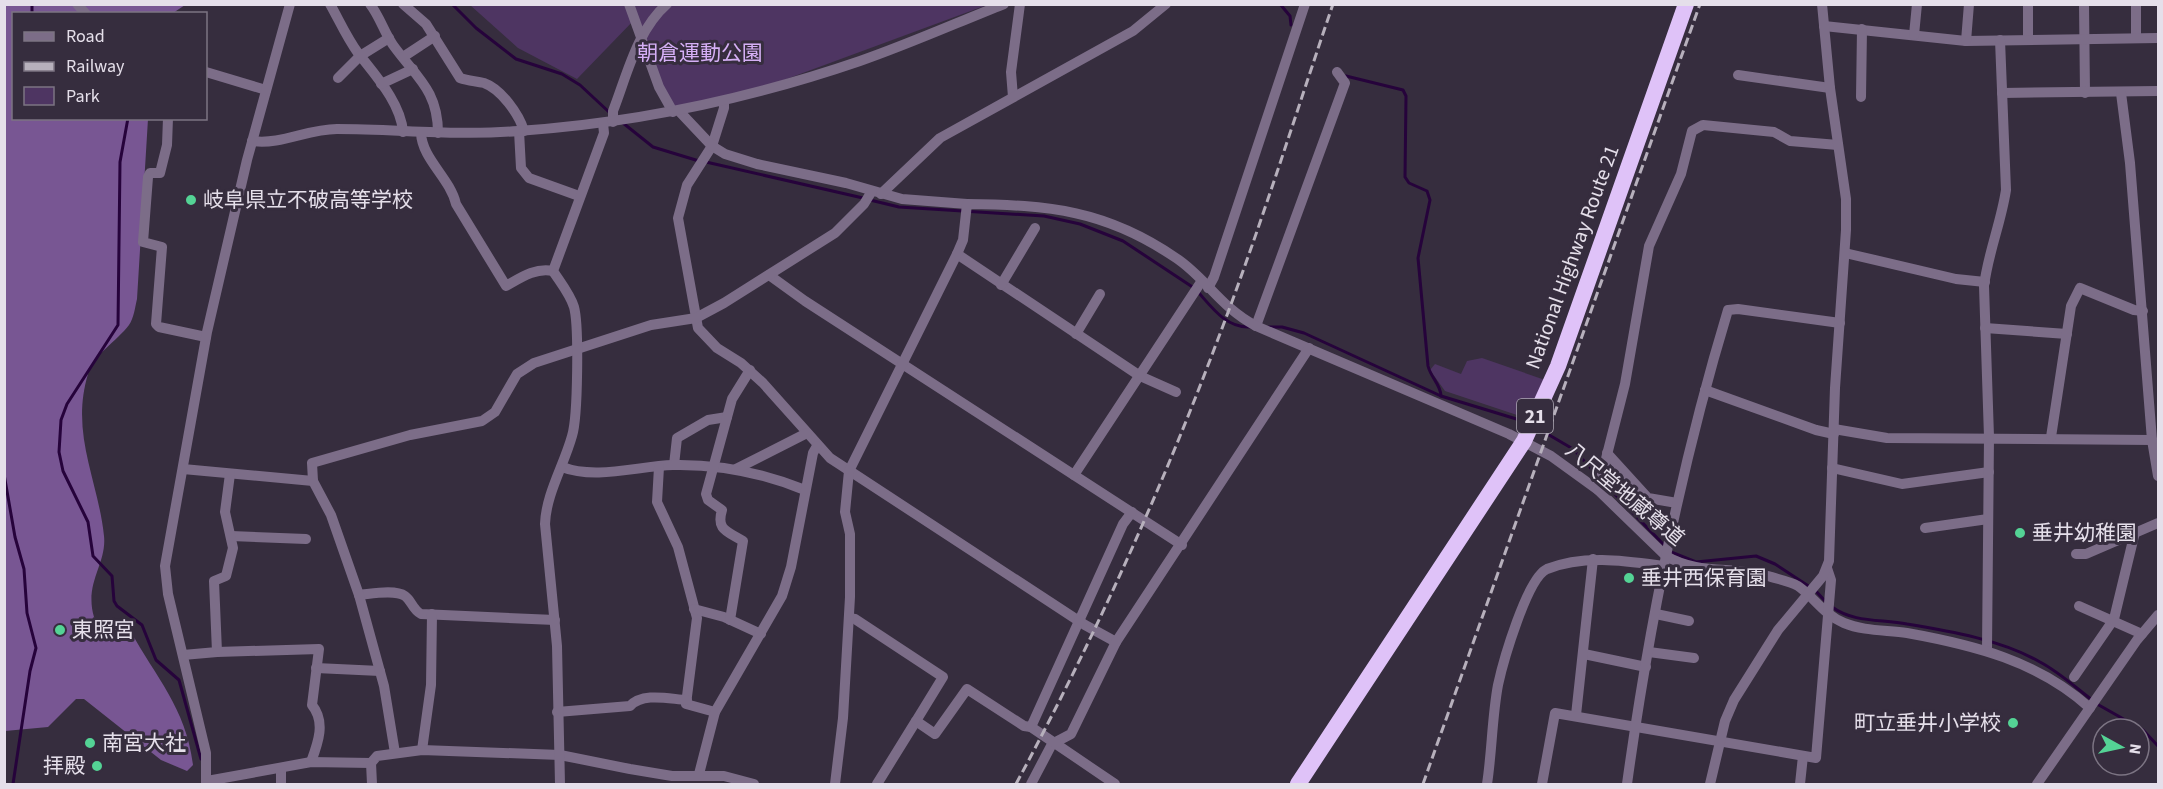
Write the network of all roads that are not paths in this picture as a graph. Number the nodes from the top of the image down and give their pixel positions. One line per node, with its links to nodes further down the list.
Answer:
1 (290, 4): 39 (street)
2 (330, 4): 30 (street)
3 (370, 4): 22 (street)
4 (404, 4): 21 (street)
5 (629, 4): 23 (street)
6 (667, 4): 23 (street)
7 (1004, 4): 46 (street)
8 (1020, 4): 44 (street)
9 (1166, 4): 44 (street)
10 (1305, 4): 67 (street)
11 (1686, 4): 90 (highway, National Highway Route 21 / 21)
12 (1822, 4): 18 (street)
13 (1917, 4): 20 (street)
14 (1969, 4): 29 (street)
15 (2028, 4): 28 (street)
16 (2084, 4): 26 (street)
17 (2136, 4): 24 (street)
18 (1824, 26): 19 (street); 38 (street)
19 (1862, 29): 20 (street); 45 (street)
20 (1914, 35): 29 (street)
21 (435, 36): 31 (street); 50 (street)
22 (389, 38): 30 (street); 31 (street)
23 (641, 38): 47 (street); 49 (street)
24 (2136, 38): 25 (street); 26 (street)
25 (2158, 38)
26 (2084, 39): 28 (street); 42 (street)
27 (2000, 40): 28 (street); 29 (street); 41 (street)
28 (2028, 40)
29 (1966, 41)
30 (360, 56): 36 (street); 37 (street)
31 (403, 57): 32 (street)
32 (413, 69): 37 (street); 53 (street)
33 (207, 72): 39 (street)
34 (1337, 72): 72 (street)
35 (1738, 75): 38 (street)
36 (338, 78)
37 (381, 84): 51 (street)
38 (1830, 88): 56 (street)
39 (266, 90): 54 (street)
40 (2158, 91): 43 (street)
41 (2002, 93): 42 (street); 65 (street)
42 (2085, 93): 43 (street)
43 (2121, 93): 69 (street)
44 (1013, 97): 58 (street)
45 (1861, 98)
46 (724, 101): 47 (street); 55 (street)
47 (676, 111): 49 (street); 55 (street)
48 (168, 120): 76 (street)
49 (608, 123): 50 (street); 57 (street)
50 (521, 131): 53 (street); 57 (street)
51 (402, 132): 52 (street); 54 (street)
52 (420, 133): 53 (street); 63 (street)
53 (438, 133)
54 (252, 141): 76 (street)
55 (712, 146): 58 (street, 八尺堂地蔵尊道); 70 (street)
56 (1838, 146): 61 (street); 92 (street)
57 (579, 196): 63 (street)
58 (872, 196): 59 (street, 八尺堂地蔵尊道); 64 (street)
59 (967, 209): 62 (street); 67 (street, 八尺堂地蔵尊道)
60 (1035, 228): 66 (street)
61 (1845, 253): 65 (street); 71 (street)
62 (957, 254): 66 (street); 79 (street)
63 (553, 271): 78 (street)
64 (769, 275): 70 (street); 79 (street)
65 (1985, 282): 73 (street)
66 (1001, 285): 75 (street)
67 (1205, 285): 72 (street, 八尺堂地蔵尊道); 81 (street)
68 (1100, 294): 75 (street)
69 (2143, 311): 74 (street); 89 (street)
70 (696, 318): 78 (street); 80 (street)
71 (1840, 324): 82 (street); 85 (street)
72 (1256, 326): 77 (street, 八尺堂地蔵尊道)
73 (1985, 328): 74 (street); 87 (street)
74 (2067, 333): 88 (street)
75 (1076, 334): 81 (street)
76 (206, 337): 98 (street)
77 (1309, 348): 90 (street, 八尺堂地蔵尊道); 116 (street)
78 (575, 351): 94 (street); 105 (street)
79 (902, 364): 100 (street); 103 (street)
80 (750, 370): 84 (street); 86 (street)
81 (1140, 376): 83 (street); 103 (street)
82 (1705, 390): 85 (street); 108 (street)
83 (1176, 392)
84 (727, 417): 93 (street); 96 (street)
85 (1834, 432): 87 (street); 97 (street)
86 (807, 433): 91 (street); 99 (street)
87 (1989, 437): 88 (street); 101 (street)
88 (2051, 438): 89 (street)
89 (2152, 440): 104 (street)
90 (1524, 441): 107 (street, 八尺堂地蔵尊道); 176 (highway, National Highway Route 21 / 21)
91 (817, 446): 100 (street); 106 (street)
92 (1607, 453): 107 (street); 108 (street)
93 (674, 465): 95 (street); 96 (street)
94 (562, 467): 95 (street); 131 (street)
95 (659, 467): 124 (street)
96 (714, 467): 99 (street); 132 (street)
97 (1832, 468): 101 (street); 120 (street)
98 (183, 469): 102 (street); 142 (street)
99 (736, 469): 106 (street)
100 (849, 471): 129 (street); 133 (street)
101 (1989, 472): 110 (street)
102 (230, 474): 105 (street); 114 (street)
103 (1074, 475): 109 (street)
104 (2158, 476)
105 (313, 481): 122 (street)
106 (805, 490): 135 (street)
107 (1598, 490): 117 (street, 八尺堂地蔵尊道)
108 (1677, 503): 117 (street)
109 (1132, 512): 116 (street); 133 (street)
110 (1988, 519): 112 (street); 138 (street)
111 (2158, 523): 113 (street)
112 (1925, 528)
113 (2135, 532): 118 (street); 130 (street)
114 (231, 536): 115 (street); 139 (street)
115 (306, 539)
116 (1182, 545): 137 (street)
117 (1667, 554): 119 (street); 121 (street, 八尺堂地蔵尊道); 127 (street)
118 (2076, 554)
119 (1593, 559): 141 (street); 177 (street)
120 (1827, 568): 121 (street); 126 (street)
121 (1807, 594): 126 (street, 八尺堂地蔵尊道); 156 (street)
122 (359, 595): 125 (street); 146 (street)
123 (2079, 606): 130 (street)
124 (694, 609): 132 (street); 148 (street)
125 (432, 614): 131 (street); 158 (street)
126 (1829, 614): 138 (street, 八尺堂地蔵尊道); 161 (street)
127 (1656, 615): 134 (street); 140 (street)
128 (2158, 615): 136 (street)
129 (849, 618): 153 (street); 172 (street)
130 (2114, 619): 136 (street); 147 (street)
131 (555, 620): 150 (street)
132 (730, 620): 135 (street)
133 (1078, 620): 137 (street); 155 (street)
134 (1689, 621)
135 (761, 634): 151 (street)
136 (2142, 634): 149 (street)
137 (1116, 642): 157 (street)
138 (1987, 650): 149 (street, 八尺堂地蔵尊道)
139 (217, 652): 142 (street); 145 (street)
140 (1649, 652): 143 (street); 144 (street)
141 (1584, 654): 144 (street); 152 (street)
142 (183, 655): 167 (street)
143 (1694, 658)
144 (1646, 667): 154 (street)
145 (316, 668): 146 (street); 162 (street)
146 (380, 671): 159 (street)
147 (2074, 677)
148 (687, 700): 150 (street); 151 (street)
149 (2090, 708): 182 (street)
150 (557, 712): 160 (street)
151 (715, 712): 165 (street)
152 (1576, 715): 154 (street); 178 (street)
153 (916, 722): 155 (street); 173 (street)
154 (1635, 725): 156 (street); 179 (street)
155 (1030, 727): 157 (street)
156 (1719, 743): 161 (street); 180 (street)
157 (1052, 744): 174 (street); 175 (street)
158 (422, 750): 159 (street); 160 (street)
159 (396, 753): 163 (street)
160 (560, 755): 165 (street); 170 (street)
161 (1803, 756): 181 (street)
162 (311, 762): 163 (street); 164 (street)
163 (371, 763): 169 (street)
164 (281, 768): 167 (street); 168 (street)
165 (692, 778): 166 (street)
166 (742, 782): 171 (street)
167 (206, 783)
168 (281, 784)
169 (372, 784)
170 (560, 784)
171 (754, 784)
172 (835, 784)
173 (877, 784)
174 (1030, 784)
175 (1115, 784)
176 (1298, 784)
177 (1487, 784)
178 (1542, 784)
179 (1627, 784)
180 (1710, 784)
181 (1800, 784)
182 (2037, 784)

